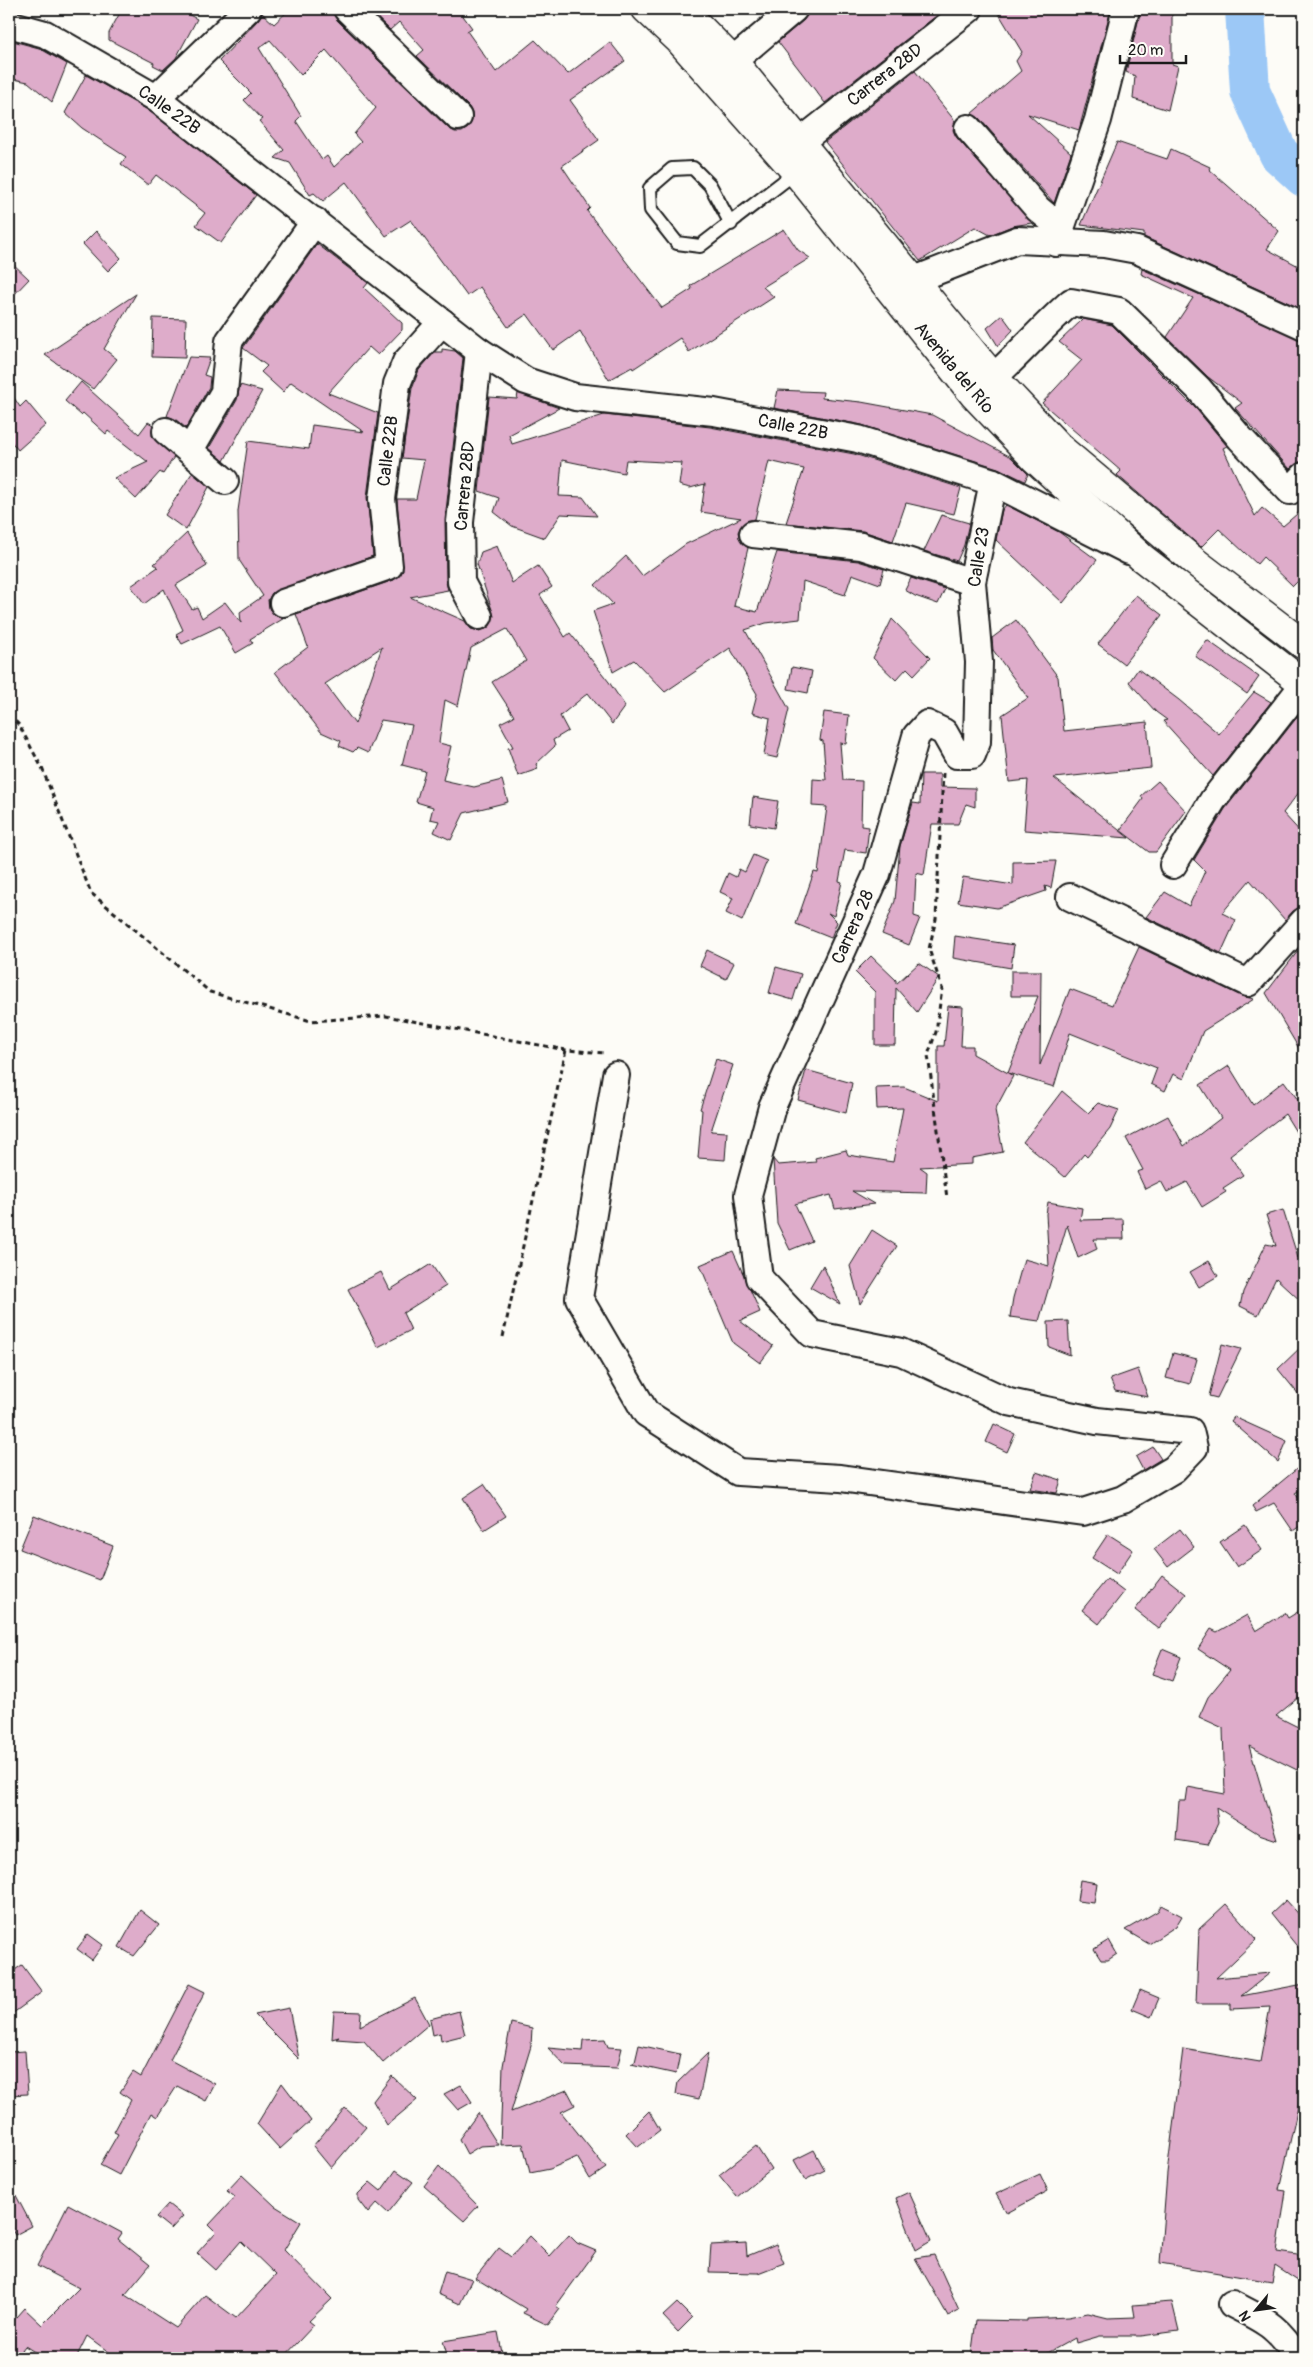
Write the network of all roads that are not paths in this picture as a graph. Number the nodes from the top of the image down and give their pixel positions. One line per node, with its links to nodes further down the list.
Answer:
1 (248, 9): 10 (street)
2 (347, 9): 11 (street)
3 (646, 9): 14 (main road, Avenida del Río)
4 (682, 9): 9 (main road, Avenida del Río)
5 (794, 9): 9 (street)
6 (970, 9): 13 (street, Carrera 28D)
7 (1126, 9): 17 (street)
8 (9, 24): 10 (street, Calle 22B)
9 (733, 61): 13 (main road, Avenida del Río)
10 (156, 98): 15 (street, Calle 22B)
11 (458, 117)
12 (968, 128): 17 (street)
13 (800, 142): 18 (main road, Avenida del Río)
14 (796, 172): 16 (lane); 22 (main road, Avenida del Río)
15 (315, 221): 19 (street, Calle 22B); 24 (street)
16 (730, 224): 16 (lane)
17 (1059, 235): 18 (street); 20 (street)
18 (914, 280): 22 (main road, Avenida del Río)
19 (442, 322): 21 (street, Calle 22B); 32 (street, Calle 22B)
20 (1304, 326)
21 (478, 351): 27 (street, Calle 22B); 34 (street, Carrera 28D)
22 (984, 387): 25 (street); 29 (main road, Avenida del Río); 30 (main road, Avenida del Río)
23 (166, 431): 24 (street)
24 (190, 450): 26 (street)
25 (1304, 476)
26 (225, 481)
27 (993, 482): 29 (street, Calle 22B); 31 (street, Calle 23)
28 (753, 534): 31 (street)
29 (1141, 557): 33 (main road, Avenida del Río)
30 (1220, 581): 33 (main road); 35 (main road, Avenida del Río)
31 (972, 582): 36 (street, Calle 23)
32 (283, 603)
33 (1203, 606): 37 (main road, Avenida del Río)
34 (479, 616)
35 (1304, 644)
36 (979, 662): 41 (street, Carrera 28)
37 (1301, 674): 38 (street)
38 (1173, 865)
39 (1070, 897): 40 (street)
40 (1304, 921)
41 (616, 1075)
42 (1232, 2304): 43 (street)
43 (1297, 2358)

